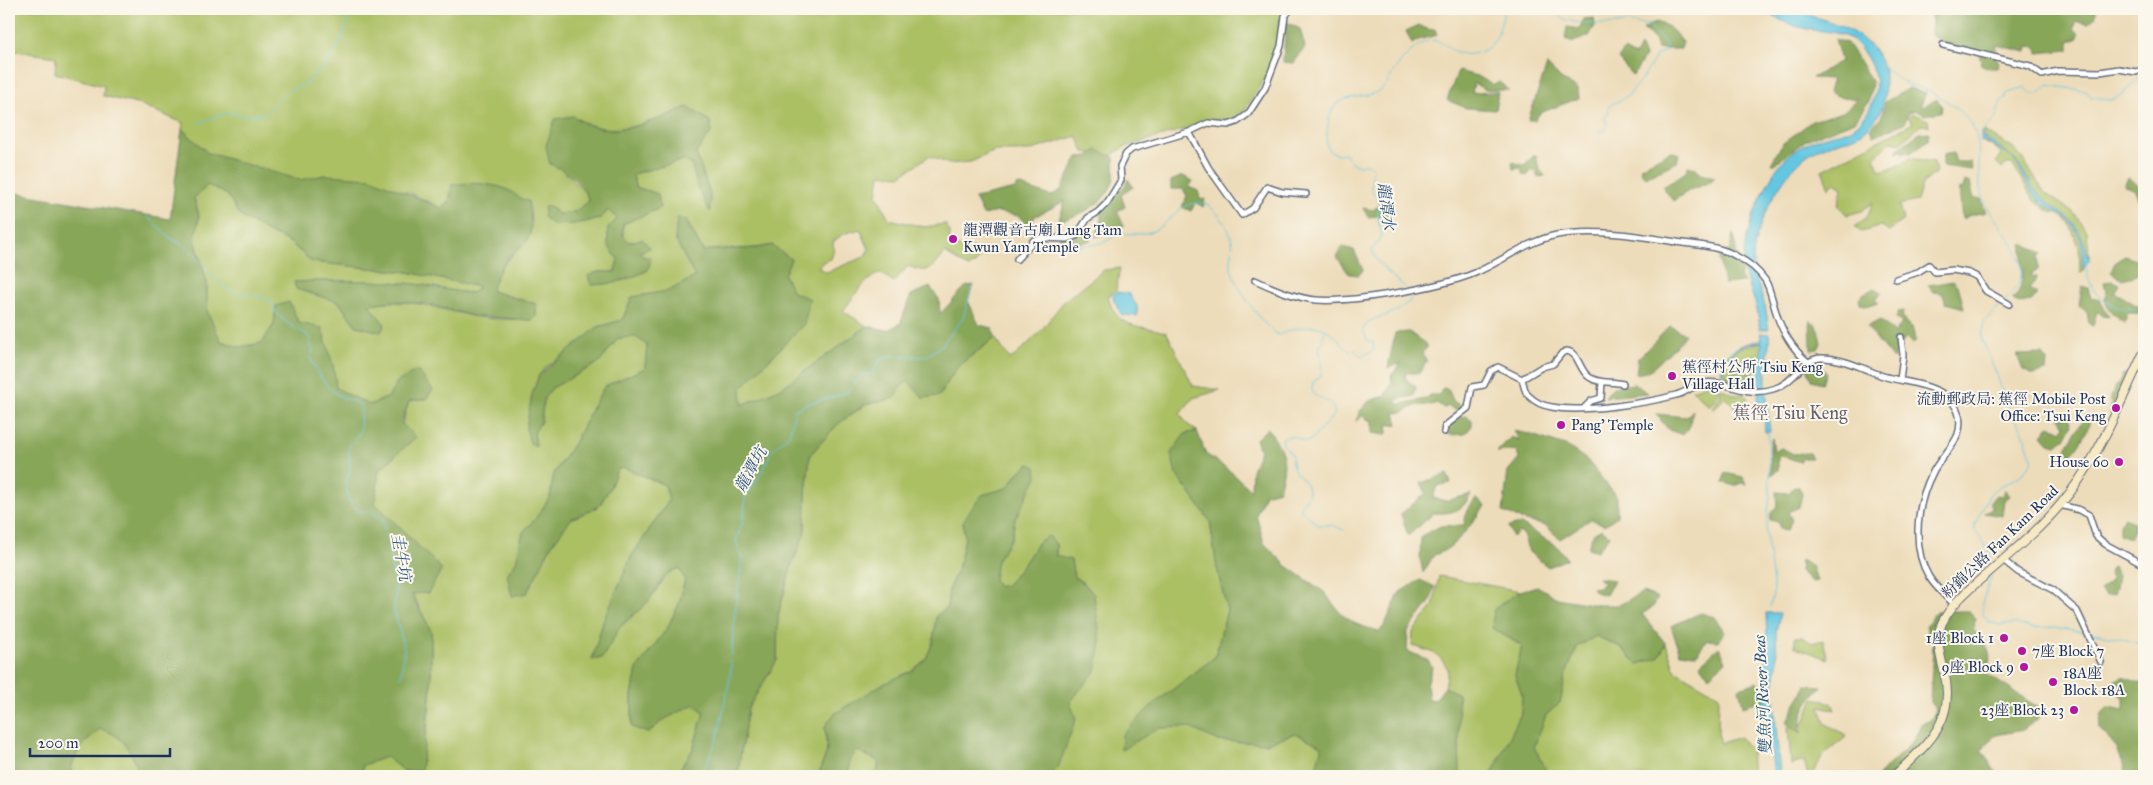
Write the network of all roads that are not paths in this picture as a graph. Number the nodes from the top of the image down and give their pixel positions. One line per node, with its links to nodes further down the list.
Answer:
1 (1291, 9): 4 (street)
2 (1943, 45): 3 (street)
3 (2144, 69)
4 (1189, 132): 5 (street); 6 (street)
5 (1306, 194)
6 (1017, 259)
7 (1896, 279): 9 (street)
8 (1255, 280): 12 (street)
9 (2008, 303)
10 (1901, 336): 14 (street)
11 (2144, 352): 19 (main road, 粉錦公路 Fan Kam Road)
12 (1808, 362): 14 (street); 17 (street)
13 (1522, 379): 15 (street); 17 (street); 18 (street)
14 (1900, 380): 22 (street)
15 (1602, 382): 16 (street); 17 (street)
16 (1623, 384)
17 (1585, 407)
18 (1444, 432)
19 (2060, 505): 20 (main road, 粉錦公路 Fan Kam Road); 21 (street)
20 (2003, 560): 22 (main road, 粉錦公路 Fan Kam Road); 23 (street)
21 (2144, 565)
22 (1955, 605): 24 (main road, 粉錦公路 Fan Kam Road)
23 (2101, 662)
24 (1894, 776)

